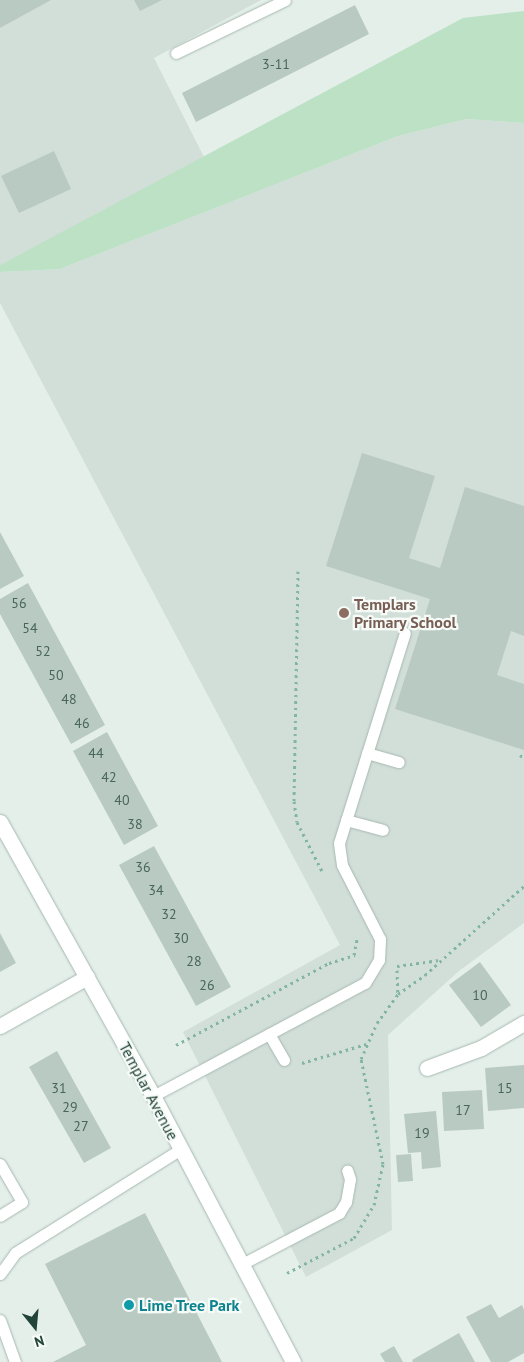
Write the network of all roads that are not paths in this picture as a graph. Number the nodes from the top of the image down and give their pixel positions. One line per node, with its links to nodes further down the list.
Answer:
1 (285, 0): 2 (lane)
2 (176, 53)
3 (405, 634): 4 (lane)
4 (367, 753): 5 (lane); 6 (lane)
5 (400, 762)
6 (346, 820): 8 (lane); 12 (lane)
7 (0, 822): 9 (street, Templar Avenue)
8 (383, 830)
9 (87, 977): 11 (street); 15 (street, Templar Avenue)
10 (524, 1023): 14 (street)
11 (0, 1026)
12 (269, 1034): 13 (lane); 15 (lane)
13 (284, 1060)
14 (427, 1068)
15 (153, 1096): 16 (street, Templar Avenue)
16 (181, 1149): 20 (street, Templar Avenue); 21 (lane)
17 (0, 1164): 19 (lane)
18 (347, 1170): 20 (lane)
19 (0, 1216)
20 (242, 1264): 24 (street, Templar Avenue)
21 (0, 1274)
22 (0, 1320): 23 (lane)
23 (14, 1362)
24 (293, 1362)

